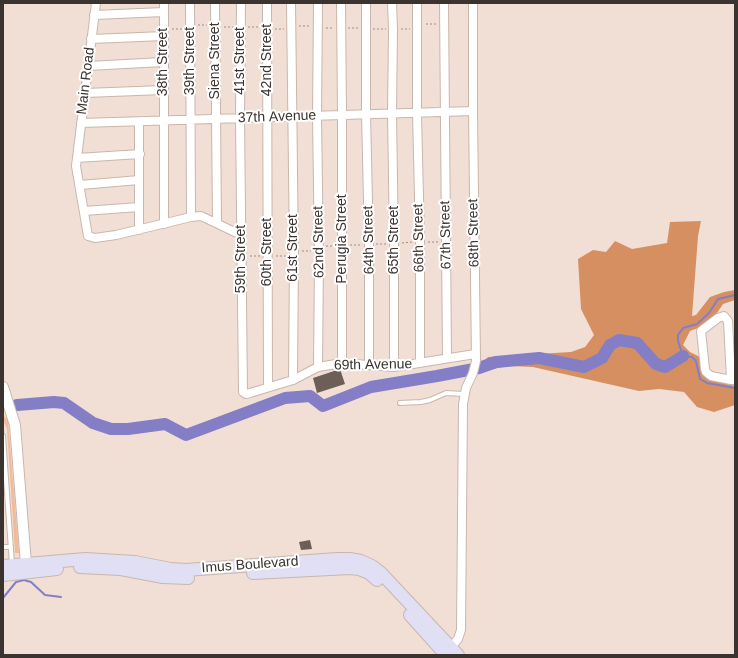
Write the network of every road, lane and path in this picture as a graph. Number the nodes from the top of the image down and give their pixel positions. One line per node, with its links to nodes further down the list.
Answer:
1 (96, 3): 15 (street, Main Road)
2 (190, 3): 19 (street, 39th Street)
3 (215, 3): 17 (street, Siena Street)
4 (241, 3): 20 (street, 41st Street)
5 (267, 3): 23 (street, 42nd Street)
6 (291, 3): 21 (street, 61st Street)
7 (318, 3): 18 (street, 62nd Street)
8 (341, 3): 37 (street, Perugia Street)
9 (366, 3): 24 (street, 64th Street)
10 (392, 3): 25 (street, 65th Street)
11 (417, 3): 22 (street, 66th Street)
12 (444, 3): 16 (street, 67th Street)
13 (473, 3): 33 (street, 68th Street)
14 (164, 7): 15 (street); 26 (street, 38th Street)
15 (94, 15): 27 (street, Main Road)
16 (444, 24): 22 (path); 32 (street, 67th Street)
17 (215, 26): 19 (path); 20 (path); 43 (street, Siena Street)
18 (318, 26): 21 (path); 38 (street, 62nd Street)
19 (190, 27): 26 (path); 42 (street, 39th Street)
20 (240, 27): 23 (path); 40 (street, 41st Street)
21 (291, 27): 23 (path); 39 (street, 61st Street)
22 (417, 27): 25 (path); 34 (street, 66th Street)
23 (267, 28): 41 (street, 42nd Street)
24 (366, 29): 25 (path); 35 (street, 64th Street)
25 (393, 29): 36 (street, 65th Street)
26 (164, 33): 27 (street); 28 (street, 38th Street)
27 (92, 39): 29 (street, Main Road)
28 (163, 62): 29 (street); 30 (street, 38th Street)
29 (88, 66): 31 (street, Main Road)
30 (163, 90): 31 (street); 44 (street, 38th Street)
31 (85, 92): 46 (street, Main Road)
32 (444, 112): 33 (street, 37th Avenue); 34 (street, 37th Avenue); 59 (street, 67th Street)
33 (473, 112): 65 (street, 68th Street)
34 (417, 113): 36 (street, 37th Avenue); 58 (street, 66th Street)
35 (366, 114): 36 (street, 37th Avenue); 37 (street, 37th Avenue); 61 (street, 64th Street)
36 (392, 114): 60 (street, 65th Street)
37 (342, 115): 38 (street, 37th Avenue); 62 (street, Perugia Street)
38 (317, 116): 39 (street, 37th Avenue); 63 (street, 62nd Street)
39 (292, 117): 41 (street, 37th Avenue); 64 (street, 61st Street)
40 (240, 118): 41 (street, 37th Avenue); 43 (street, 37th Avenue); 57 (street, 59th Street)
41 (266, 118): 75 (street, 60th Street)
42 (190, 120): 43 (street, 37th Avenue); 44 (street, 37th Avenue); 53 (street, 39th Street)
43 (216, 120): 54 (street, Siena Street)
44 (163, 121): 45 (street, 37th Avenue); 55 (street, 38th Street)
45 (139, 122): 46 (street, 37th Avenue); 47 (street)
46 (81, 123): 48 (street, Main Road)
47 (140, 154): 48 (street); 49 (street)
48 (77, 158): 50 (street, Main Road)
49 (139, 180): 50 (street); 51 (street)
50 (80, 185): 52 (street, Main Road)
51 (138, 207): 52 (street); 56 (street)
52 (84, 211): 56 (street, Main Road)
53 (191, 216): 54 (street); 55 (street)
54 (217, 223): 57 (street)
55 (164, 224): 56 (street)
56 (139, 230)
57 (241, 235): 76 (street, 59th Street)
58 (420, 242): 59 (path); 60 (path); 68 (street, 66th Street)
59 (446, 242): 66 (street, 67th Street)
60 (394, 244): 61 (path); 71 (street, 65th Street)
61 (369, 245): 62 (path); 69 (street, 64th Street)
62 (342, 246): 63 (path); 67 (street, Perugia Street)
63 (319, 248): 64 (path); 70 (street, 62nd Street)
64 (294, 251): 72 (street, 61st Street)
65 (475, 354): 66 (street, 69th Avenue); 77 (street, 68th Street)
66 (447, 358): 68 (street, 69th Avenue)
67 (342, 363): 69 (street, 69th Avenue); 70 (street, 69th Avenue)
68 (420, 364): 71 (street, 69th Avenue)
69 (369, 365): 71 (street, 69th Avenue)
70 (318, 367): 72 (street, 69th Avenue)
71 (394, 367)
72 (293, 380): 75 (street, 69th Avenue)
73 (733, 380): 73 (street)
74 (3, 387): 84 (street)
75 (268, 388): 76 (street, 69th Avenue)
76 (250, 393)
77 (464, 394): 78 (lane); 86 (street)
78 (400, 403)
79 (3, 436): 81 (lane)
80 (3, 500): 81 (lane)
81 (8, 503): 83 (lane)
82 (3, 547): 83 (lane)
83 (10, 547): 85 (lane)
84 (26, 564): 85 (main road, Imus Boulevard); 86 (main road, Imus Boulevard)
85 (8, 570): 86 (main road, Imus Boulevard)
86 (450, 653)

